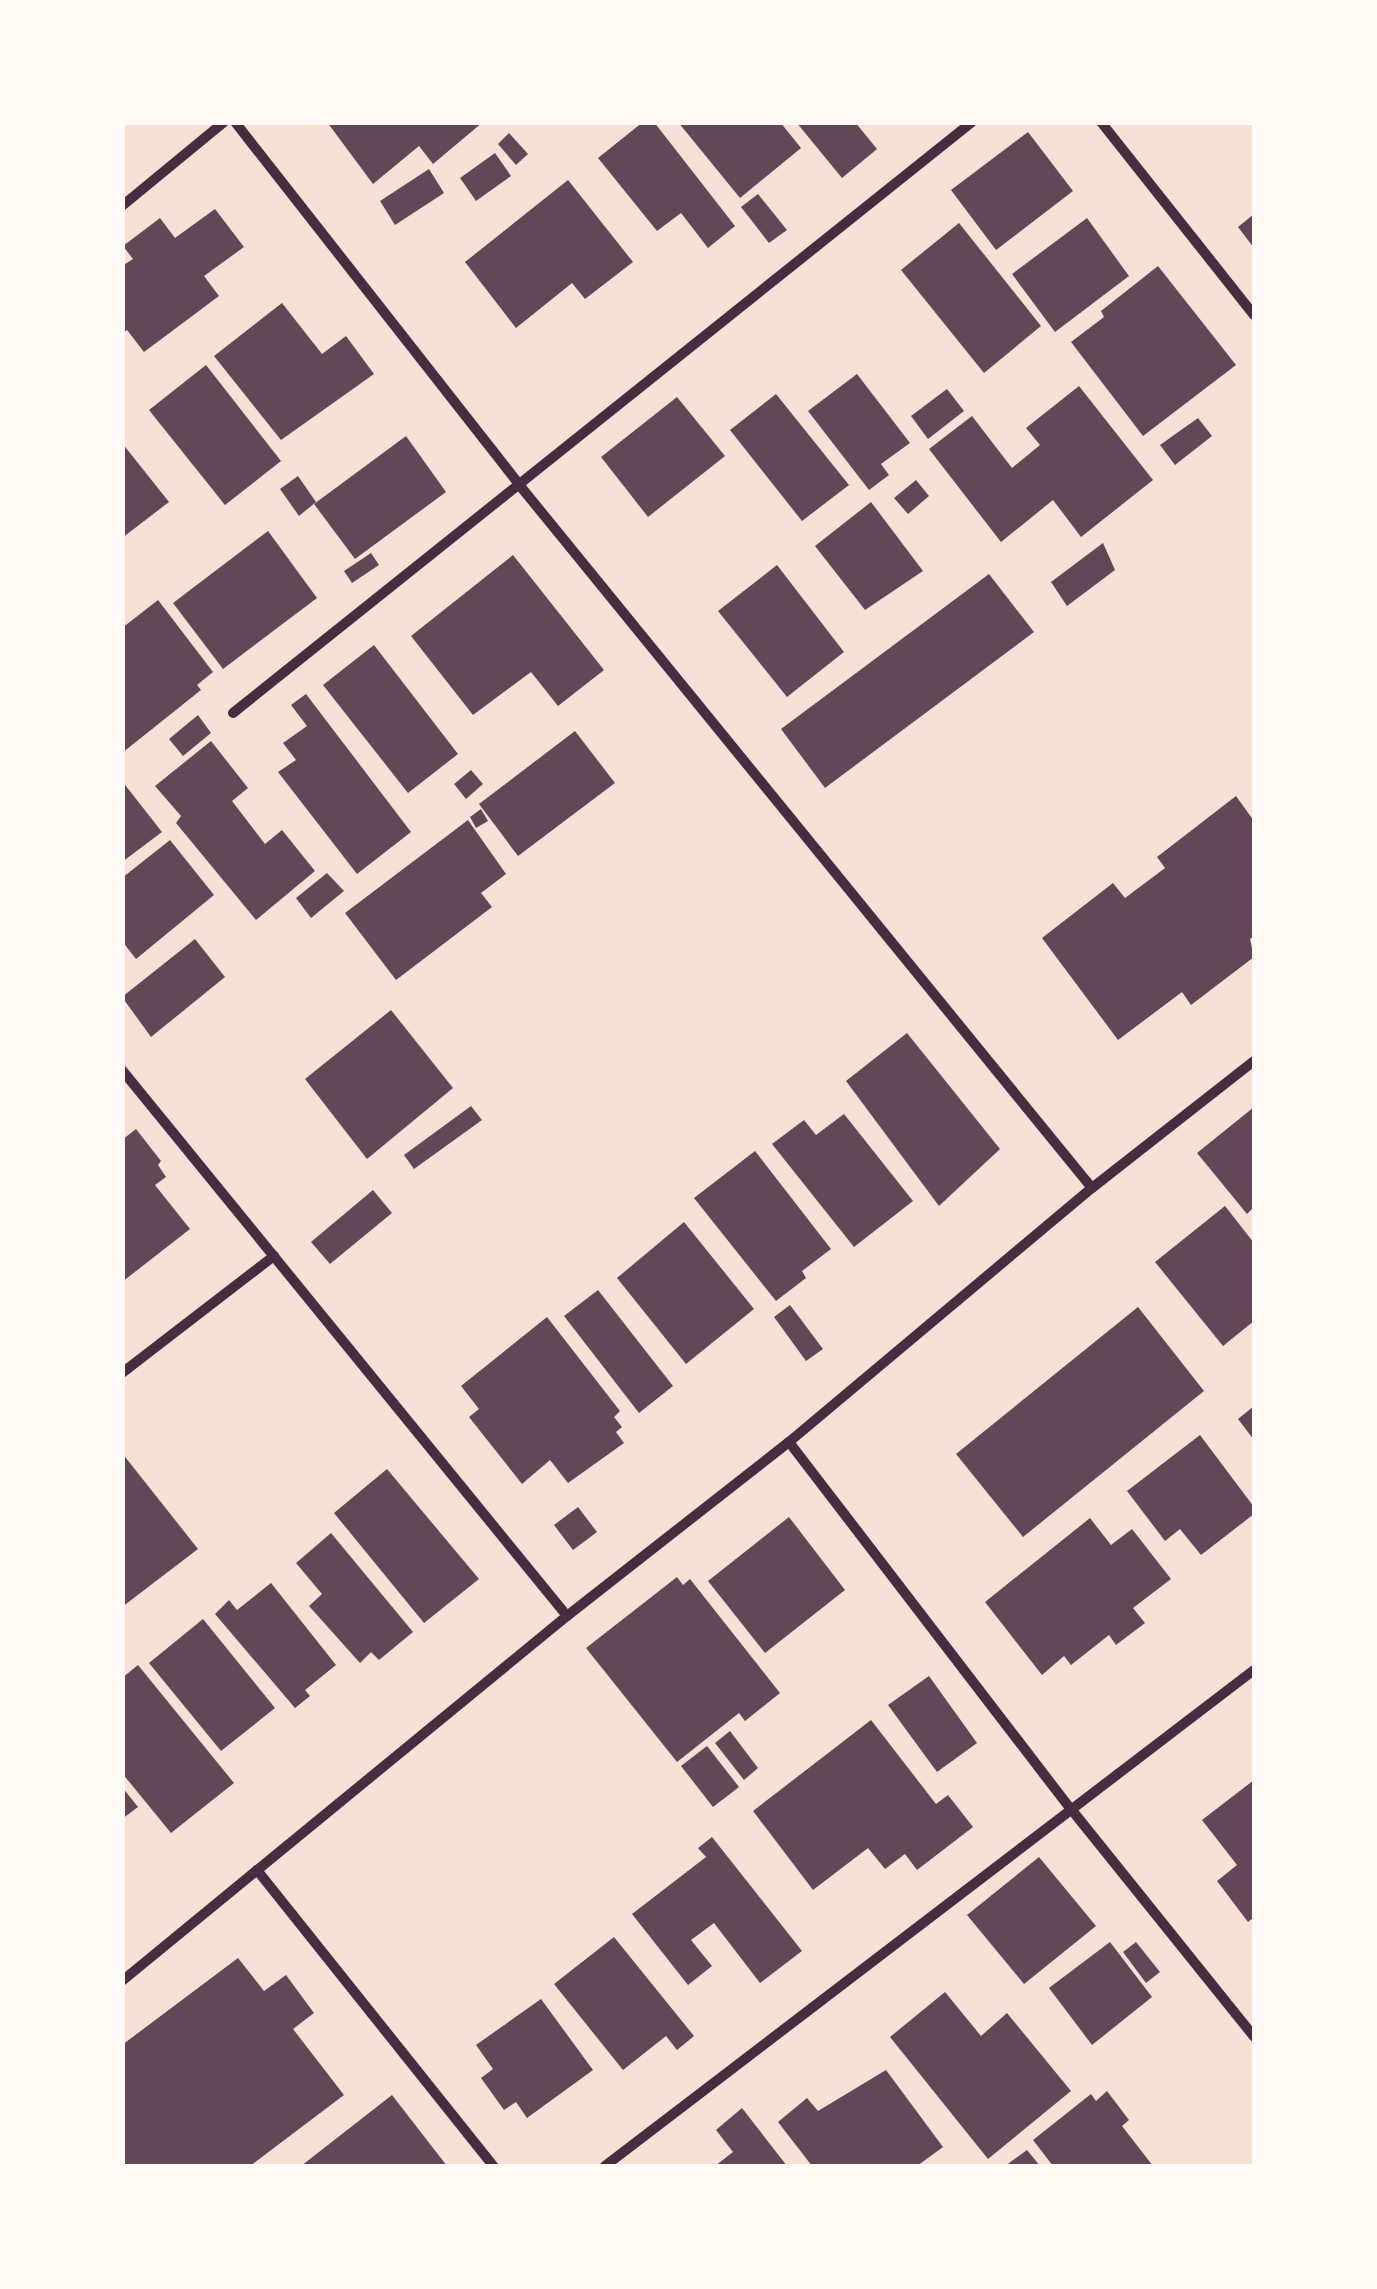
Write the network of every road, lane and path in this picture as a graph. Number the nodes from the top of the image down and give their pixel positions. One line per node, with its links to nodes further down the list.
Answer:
1 (224, 122): 5 (street)
2 (234, 122): 7 (street)
3 (972, 122): 7 (street)
4 (1100, 122): 6 (street)
5 (122, 206)
6 (1254, 315)
7 (521, 486): 8 (street); 11 (street)
8 (233, 713)
9 (1254, 1061): 11 (street)
10 (122, 1070): 12 (street)
11 (1092, 1188): 14 (street)
12 (274, 1256): 13 (street); 15 (street)
13 (122, 1373)
14 (789, 1442): 15 (street); 17 (street)
15 (567, 1616): 18 (street)
16 (1254, 1670): 17 (street)
17 (1070, 1810): 20 (street); 22 (street)
18 (257, 1870): 19 (street); 21 (street)
19 (122, 1981)
20 (1254, 2037)
21 (493, 2166)
22 (604, 2166)

